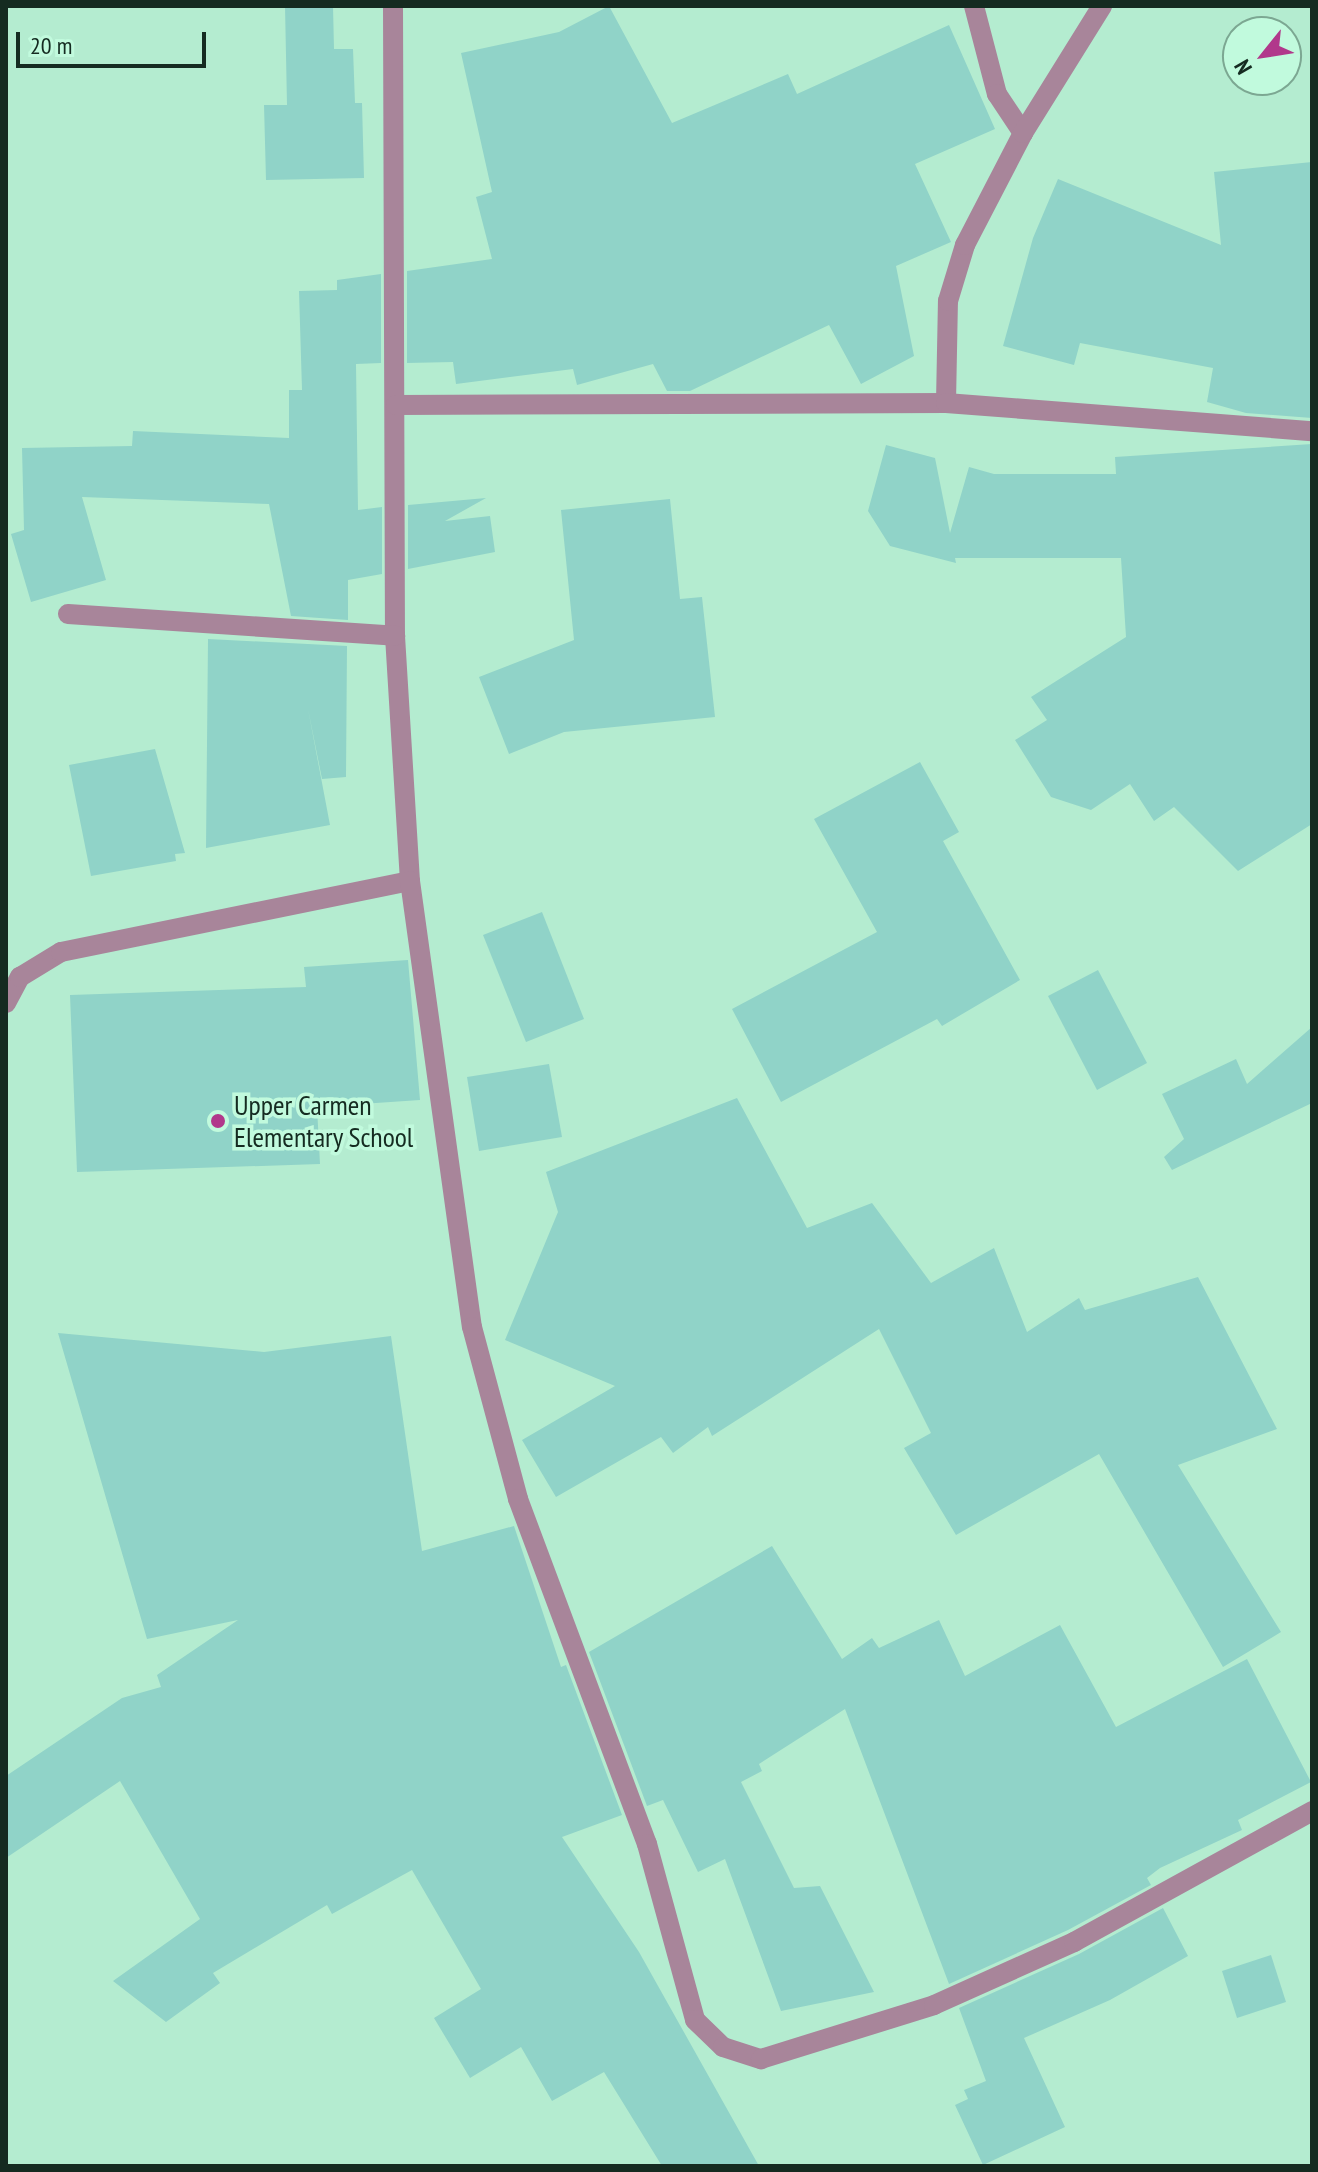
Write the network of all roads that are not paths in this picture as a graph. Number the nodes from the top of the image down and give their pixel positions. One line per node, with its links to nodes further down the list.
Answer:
1 (393, 6): 6 (street)
2 (974, 6): 4 (street)
3 (1102, 6): 4 (street)
4 (1023, 133): 5 (street)
5 (946, 403): 6 (street); 7 (street)
6 (396, 405): 9 (street)
7 (1312, 431)
8 (68, 614): 9 (street)
9 (395, 636): 10 (street)
10 (410, 881): 11 (street); 12 (street)
11 (6, 1003)
12 (1312, 1811)

